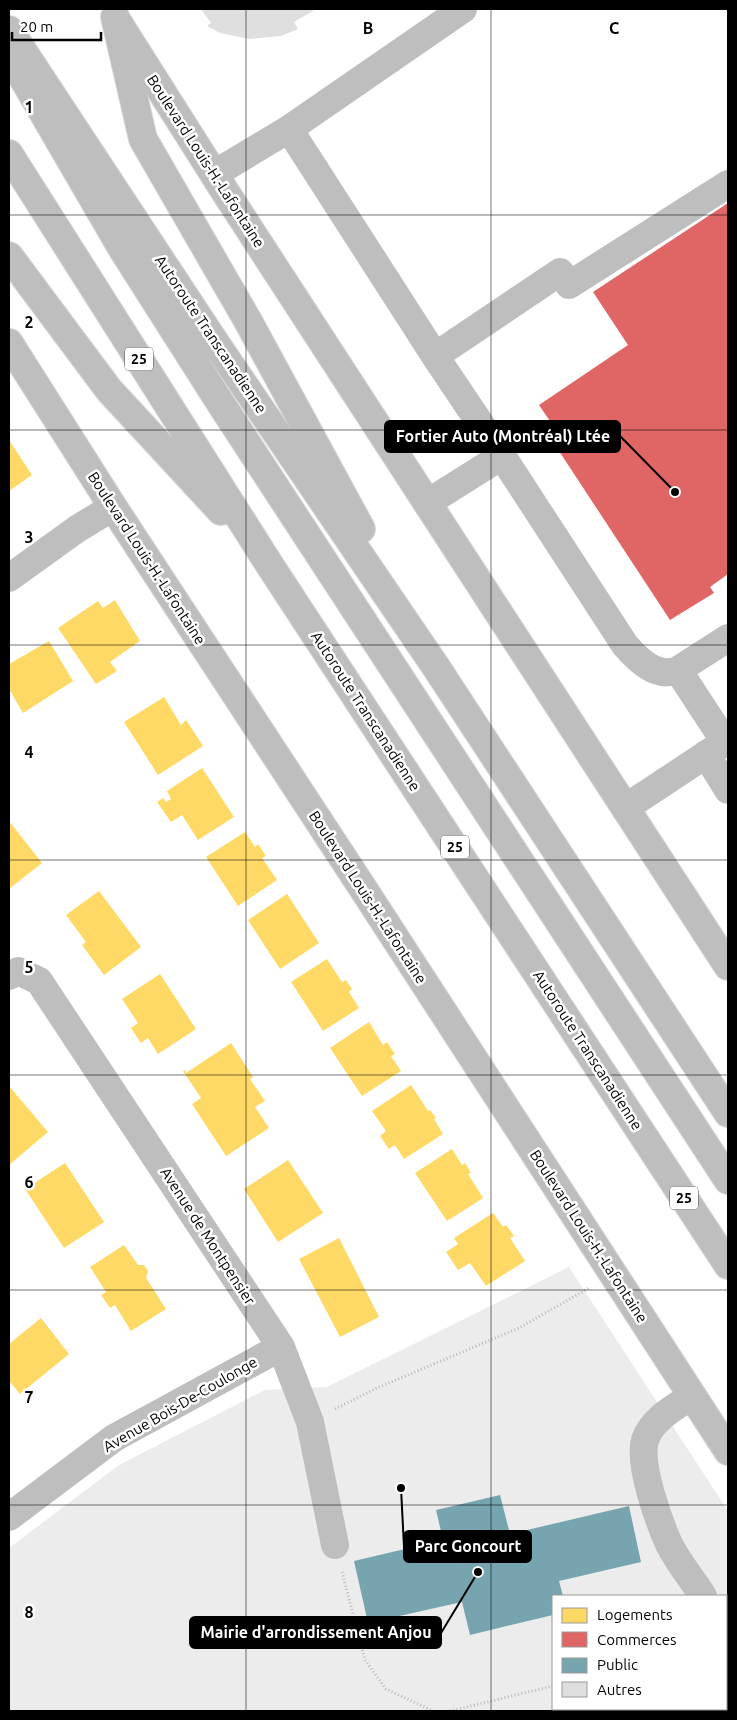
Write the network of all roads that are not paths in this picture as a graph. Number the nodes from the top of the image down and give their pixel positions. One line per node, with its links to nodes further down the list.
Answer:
1 (451, 12): 5 (main road)
2 (112, 13): 7 (main road, Boulevard Louis-H.-Lafontaine); 18 (main road)
3 (9, 30): 18 (main road, Autoroute Transcanadienne)
4 (9, 54): 26 (main road)
5 (289, 129): 7 (main road); 11 (main road)
6 (9, 154): 15 (main road, Autoroute Transcanadienne / 25)
7 (214, 174): 13 (main road, Boulevard Louis-H.-Lafontaine)
8 (728, 184): 11 (main road)
9 (9, 256): 15 (main road)
10 (9, 343): 14 (main road, Boulevard Louis-H.-Lafontaine)
11 (435, 356): 12 (main road)
12 (502, 456): 13 (main road); 19 (main road)
13 (427, 503): 22 (main road, Boulevard Louis-H.-Lafontaine)
14 (113, 507): 16 (main road); 29 (main road, Boulevard Louis-H.-Lafontaine)
15 (269, 564): 27 (main road, Autoroute Transcanadienne / 25)
16 (9, 578)
17 (728, 638): 19 (main road)
18 (436, 667): 25 (main road, Autoroute Transcanadienne)
19 (678, 670): 20 (main road)
20 (720, 745): 21 (main road); 22 (main road)
21 (728, 790)
22 (625, 808): 23 (main road, Boulevard Louis-H.-Lafontaine)
23 (728, 966)
24 (9, 976): 28 (main road, Avenue de Montpensier)
25 (728, 1113)
26 (728, 1180)
27 (728, 1265)
28 (281, 1347): 31 (main road, Avenue Bois-De-Coulonge); 32 (main road, Avenue de Montpensier)
29 (692, 1396): 30 (main road, Boulevard Louis-H.-Lafontaine); 33 (main road)
30 (728, 1451)
31 (9, 1517)
32 (335, 1545)
33 (702, 1595)

